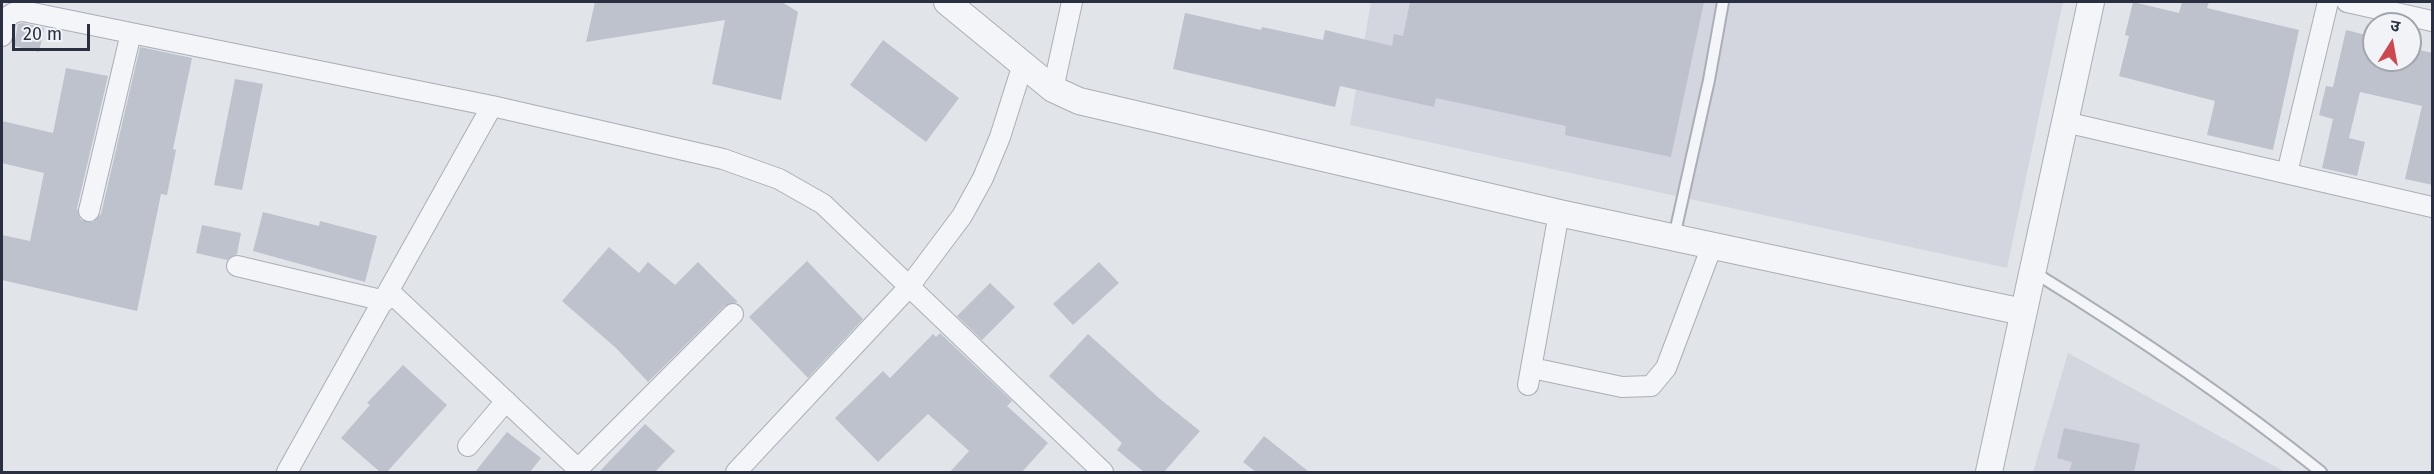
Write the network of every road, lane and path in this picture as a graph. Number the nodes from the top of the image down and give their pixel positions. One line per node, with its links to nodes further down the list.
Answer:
1 (947, 2): 10 (street)
2 (1072, 2): 11 (street)
3 (1723, 2): 18 (lane)
4 (2091, 2): 13 (street)
5 (2328, 2): 14 (street)
6 (2347, 2): 7 (street)
7 (2433, 21)
8 (131, 33): 9 (street); 12 (street); 16 (street)
9 (2, 36)
10 (1023, 64): 11 (street); 22 (street)
11 (1053, 89): 17 (street)
12 (492, 106): 22 (street); 23 (street)
13 (2065, 122): 14 (street); 21 (street)
14 (2287, 173): 15 (street)
15 (2433, 207)
16 (89, 211)
17 (1559, 213): 18 (street); 19 (street)
18 (1674, 237): 19 (street)
19 (1712, 246): 24 (street)
20 (237, 266): 23 (street)
21 (2032, 271): 24 (street); 32 (lane)
22 (908, 288): 29 (street); 30 (street)
23 (388, 296): 26 (street); 28 (street)
24 (2024, 312): 31 (street)
25 (733, 314): 26 (street)
26 (506, 401): 27 (street)
27 (468, 446)
28 (287, 472)
29 (736, 472)
30 (1102, 472)
31 (1989, 472)
32 (2321, 472)

